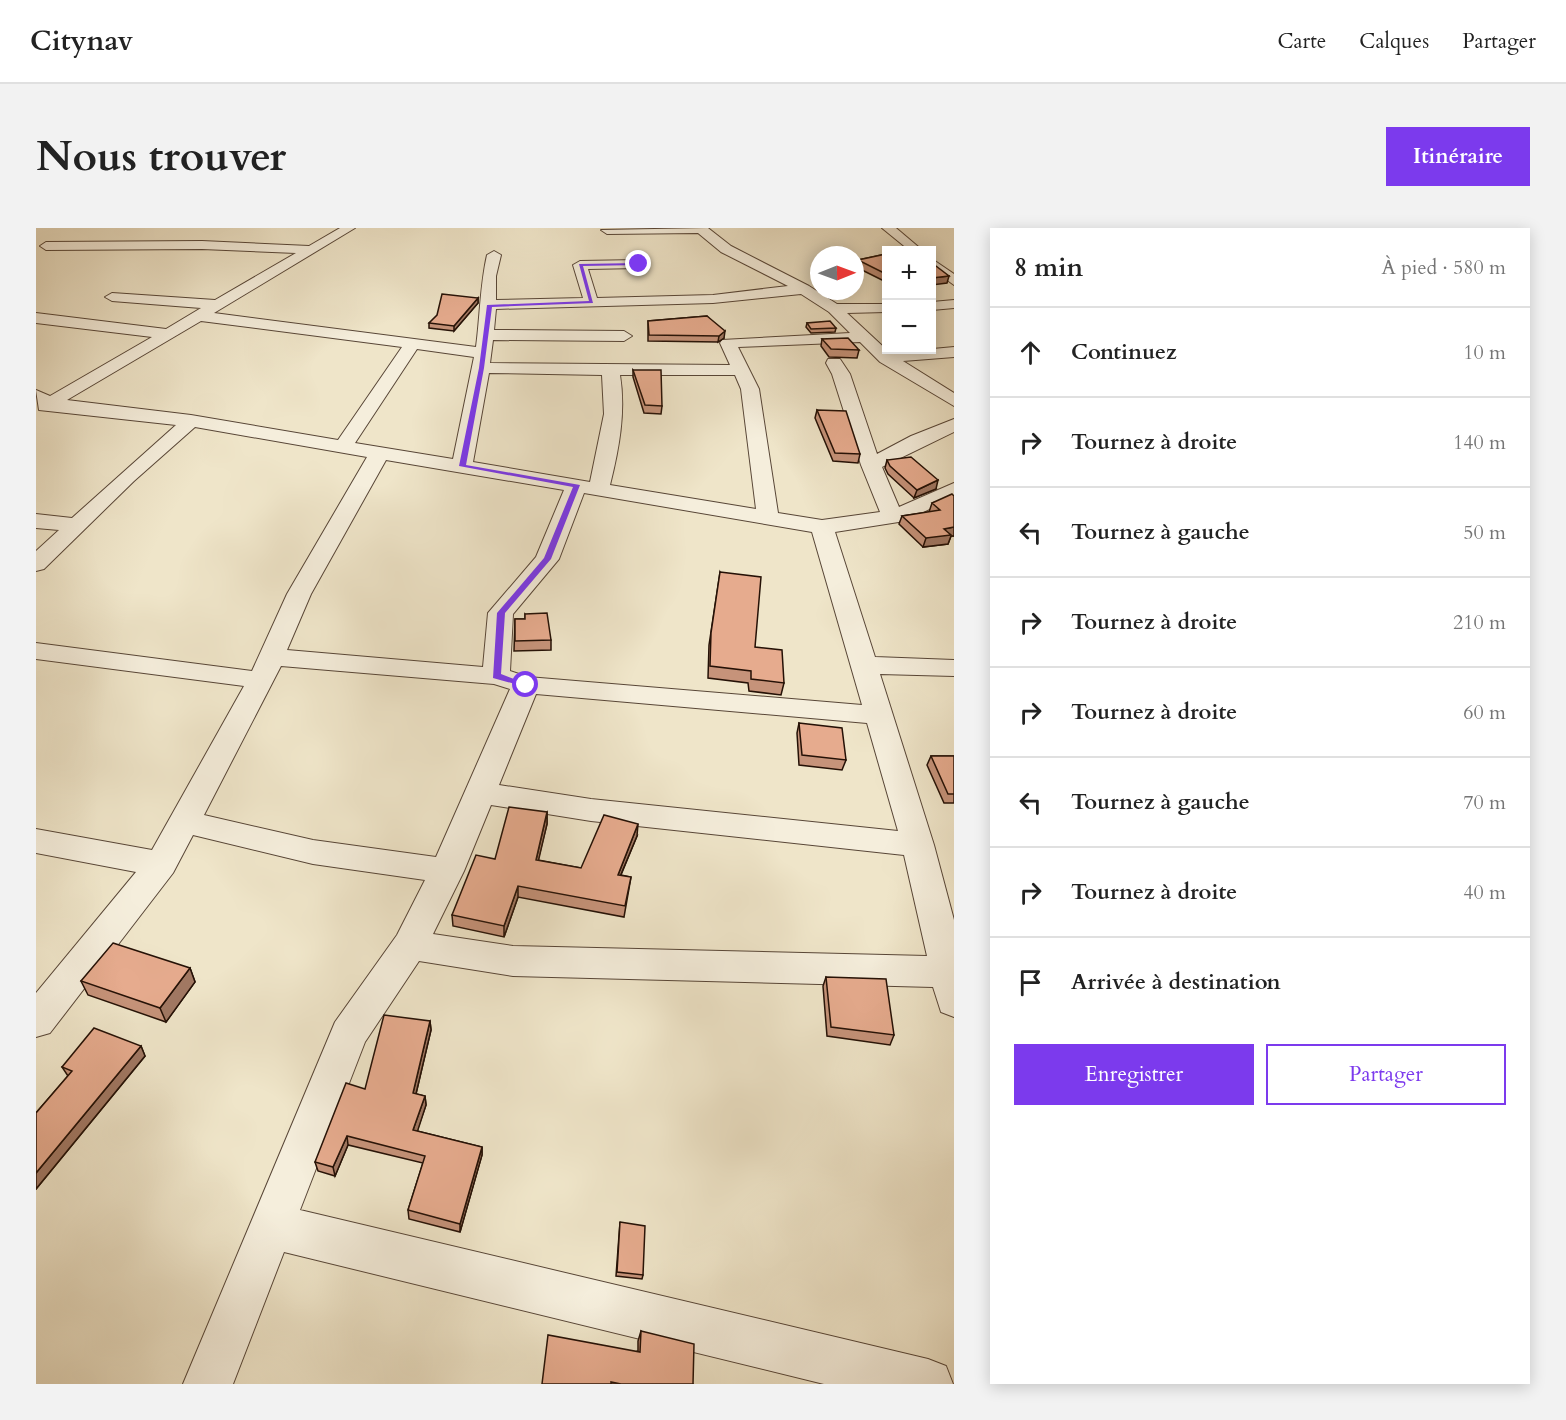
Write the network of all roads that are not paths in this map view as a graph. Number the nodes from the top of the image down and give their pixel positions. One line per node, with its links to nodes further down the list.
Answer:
1 (888, 228): 7 (street)
2 (607, 229): 3 (street); 12 (street)
3 (700, 229): 14 (street)
4 (65, 230): 8 (street)
5 (344, 230): 6 (street); 9 (street)
6 (316, 231)
7 (911, 246)
8 (41, 249): 9 (street)
9 (309, 250): 19 (street)
10 (494, 255): 20 (street)
11 (942, 268): 13 (street)
12 (643, 273): 16 (street); 17 (street)
13 (954, 281)
14 (804, 289): 16 (street); 23 (street)
15 (112, 297): 19 (street)
16 (655, 301): 17 (street)
17 (591, 302): 20 (street)
18 (954, 304): 21 (street)
19 (216, 305): 24 (street)
20 (489, 305): 27 (street)
21 (936, 306)
22 (882, 308): 23 (street)
23 (834, 309): 30 (street)
24 (199, 316): 26 (street); 31 (street)
25 (36, 318): 26 (street)
26 (169, 334): 40 (street)
27 (484, 335): 28 (street); 34 (street)
28 (537, 335): 29 (street); 37 (street)
29 (624, 336)
30 (863, 337): 33 (street); 38 (street)
31 (413, 344): 34 (street); 43 (street)
32 (954, 352): 33 (street)
33 (885, 358): 39 (street)
34 (482, 361): 37 (street); 46 (street)
35 (834, 363): 45 (street)
36 (610, 369): 37 (street); 38 (street); 47 (street)
37 (537, 370)
38 (741, 370): 50 (street)
39 (954, 401)
40 (41, 403): 41 (street)
41 (191, 422): 43 (street); 52 (street)
42 (954, 425): 45 (street)
43 (343, 446): 44 (street)
44 (380, 452): 46 (street); 58 (street)
45 (871, 465): 49 (street)
46 (462, 466): 47 (street)
47 (588, 487): 50 (street); 59 (street)
48 (954, 489): 49 (street)
49 (893, 517): 53 (street)
50 (768, 518): 53 (street)
51 (36, 521): 52 (street)
52 (76, 525): 54 (street)
53 (822, 527): 56 (street)
54 (36, 564)
55 (36, 651): 58 (street)
56 (866, 665): 57 (street); 61 (street)
57 (954, 668)
58 (266, 669): 59 (street); 63 (street)
59 (496, 676): 60 (street)
60 (526, 685): 61 (street); 62 (street)
61 (876, 715): 65 (street)
62 (480, 793): 65 (street); 67 (street)
63 (184, 822): 66 (street); 67 (street)
64 (36, 841): 66 (street)
65 (918, 844): 69 (street)
66 (161, 864): 70 (street)
67 (447, 871): 68 (street)
68 (410, 945): 69 (street); 71 (street)
69 (952, 982)
70 (36, 1021)
71 (271, 1226): 72 (street); 73 (street)
72 (208, 1384)
73 (928, 1384)

